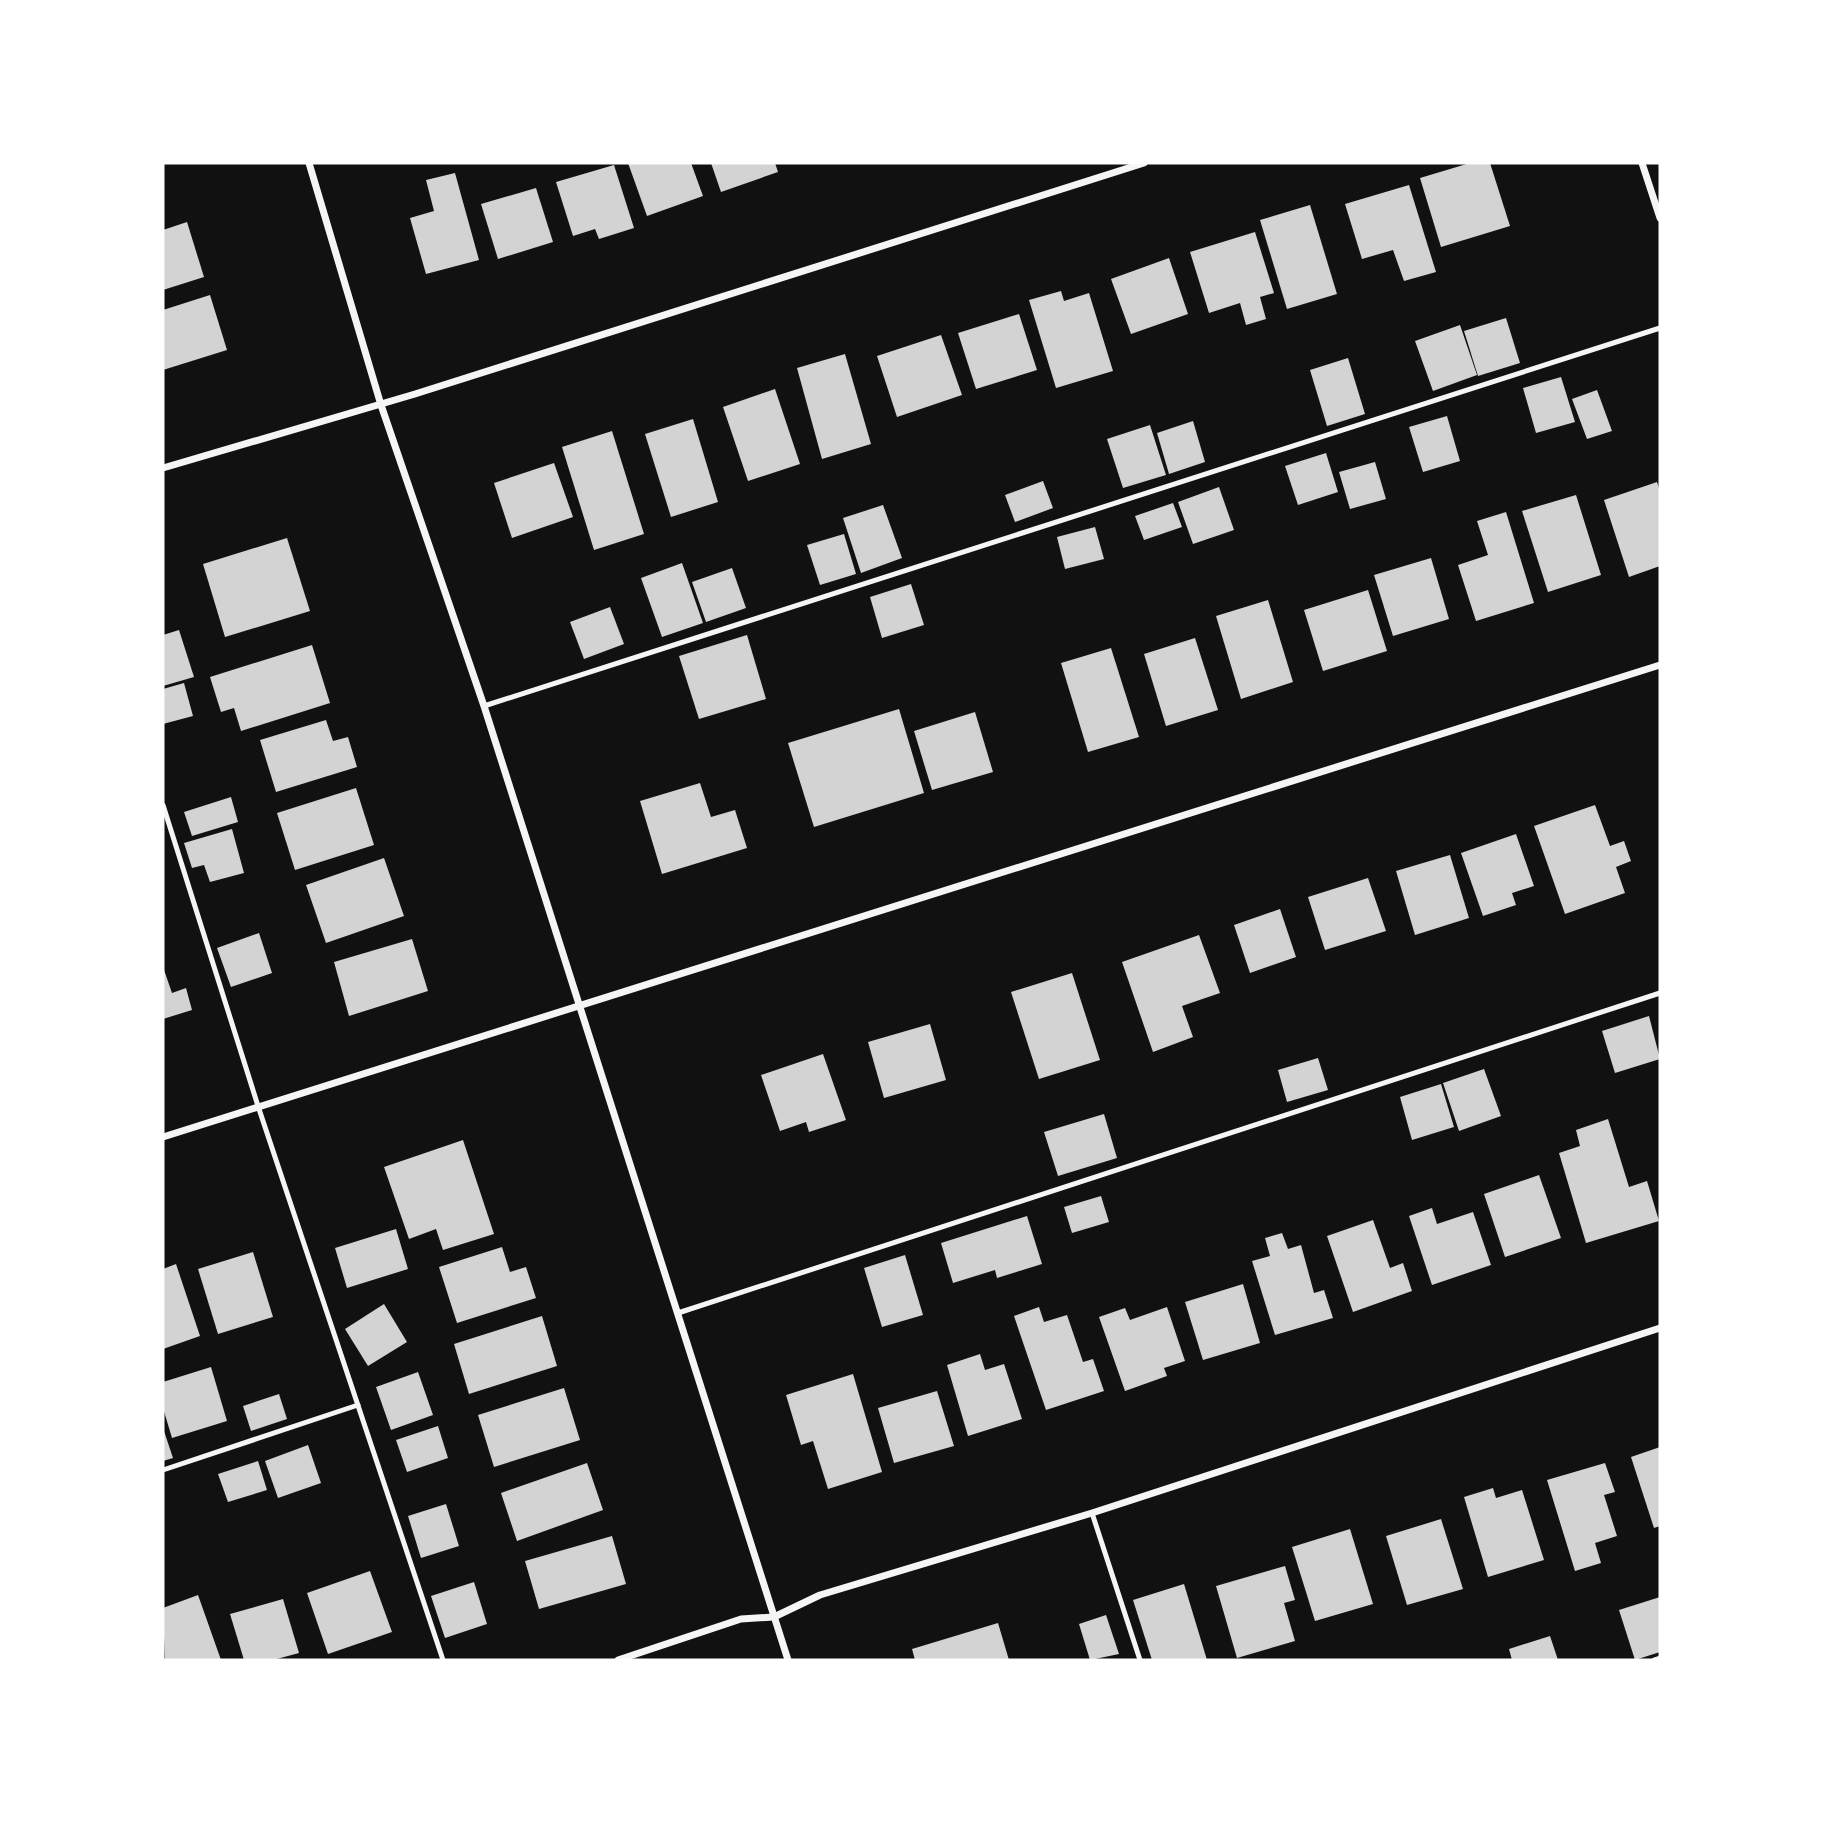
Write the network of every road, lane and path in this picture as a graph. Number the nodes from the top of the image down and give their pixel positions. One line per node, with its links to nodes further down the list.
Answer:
1 (309, 163): 6 (street)
2 (1144, 163): 6 (street)
3 (1642, 163): 4 (street)
4 (1660, 218)
5 (1660, 328): 9 (lane)
6 (381, 405): 7 (street); 9 (street)
7 (163, 468)
8 (1660, 665): 12 (street)
9 (484, 706): 12 (street)
10 (163, 805): 13 (lane)
11 (1660, 993): 15 (lane)
12 (579, 1005): 13 (street); 15 (street)
13 (258, 1105): 14 (street); 17 (lane)
14 (163, 1137)
15 (678, 1313): 20 (street)
16 (1660, 1328): 19 (street)
17 (358, 1405): 18 (lane); 22 (lane)
18 (163, 1471)
19 (1092, 1513): 20 (street); 25 (lane)
20 (774, 1617): 23 (street); 24 (street)
21 (1660, 1658): 26 (lane)
22 (443, 1660)
23 (618, 1660)
24 (788, 1660)
25 (1140, 1660)
26 (1654, 1660)

